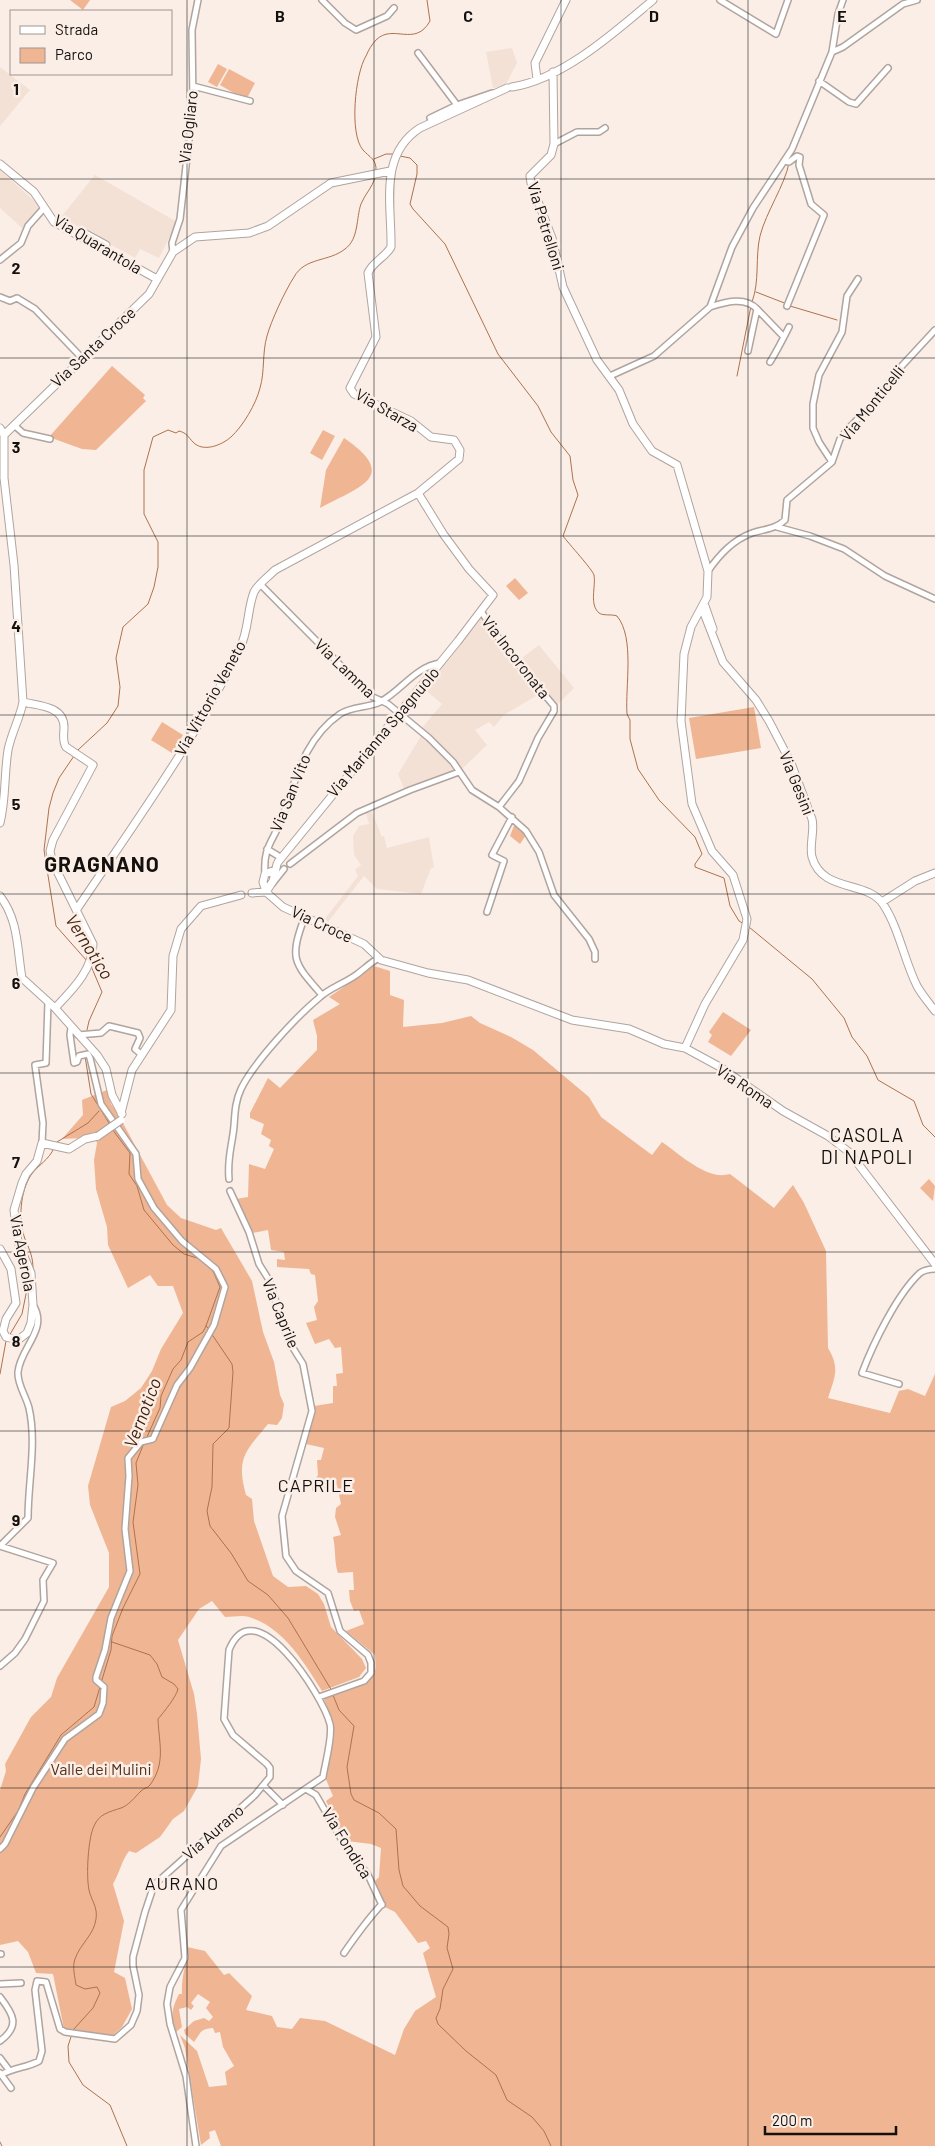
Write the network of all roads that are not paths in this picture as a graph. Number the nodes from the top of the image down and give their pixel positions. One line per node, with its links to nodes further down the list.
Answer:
1 (198, 0): 16 (street, Via Ogliaro)
2 (322, 0): 9 (street)
3 (566, 0): 14 (street)
4 (653, 0): 13 (street)
5 (720, 0): 6 (street)
6 (788, 0)
7 (843, 0): 10 (street)
8 (916, 0): 10 (street)
9 (394, 8)
10 (832, 52): 15 (street)
11 (418, 53): 19 (street)
12 (888, 68): 15 (street)
13 (553, 72): 14 (street); 22 (street)
14 (537, 78): 17 (street)
15 (821, 82): 23 (street)
16 (193, 86): 18 (street); 27 (street, Via Ogliaro)
17 (499, 93): 19 (street); 25 (street)
18 (250, 101)
19 (457, 105): 20 (street)
20 (430, 118)
21 (604, 128): 22 (street)
22 (554, 144): 41 (street, Via Petrelloni)
23 (788, 161): 33 (street); 34 (street)
24 (0, 164): 26 (street, Via Quarantola)
25 (390, 171): 27 (street); 47 (street, Via Starza)
26 (44, 208): 28 (street); 29 (street, Via Quarantola)
27 (173, 252): 29 (street, Via Santa Croce)
28 (0, 260)
29 (158, 277): 39 (street, Via Santa Croce)
30 (858, 279): 45 (street)
31 (0, 297): 39 (street)
32 (753, 306): 34 (street); 37 (street); 38 (street)
33 (787, 306)
34 (710, 307): 41 (street)
35 (789, 327): 37 (street)
36 (935, 330): 45 (street, Via Monticelli)
37 (783, 336): 40 (street)
38 (748, 351)
39 (82, 358): 42 (street, Via Santa Croce)
40 (770, 362)
41 (610, 376): 51 (street)
42 (14, 425): 43 (street, Via Santa Croce); 44 (street)
43 (2, 431): 46 (street)
44 (50, 439)
45 (832, 462): 50 (street)
46 (2, 480): 58 (street)
47 (426, 487): 48 (street, Via Starza); 49 (street)
48 (418, 493): 49 (street); 52 (street)
49 (423, 500): 55 (street, Via Marianna Spagnuolo)
50 (776, 527): 51 (street); 53 (street)
51 (708, 571): 54 (street)
52 (260, 584): 59 (street, Via Lamma); 76 (street, Via Vittorio Veneto)
53 (935, 599)
54 (704, 603): 57 (street); 57 (street); 87 (street)
55 (480, 611): 56 (street, Via Marianna Spagnuolo); 62 (street, Via Incoronata)
56 (440, 664): 59 (street, Via San Vito); 60 (street, Via Marianna Spagnuolo)
57 (728, 669): 75 (street, Via Gesini)
58 (23, 702): 64 (street); 76 (street)
59 (381, 702): 60 (street, Via Lamma); 65 (street, Via San Vito)
60 (399, 713): 61 (street, Via Lamma); 66 (street, Via Marianna Spagnuolo)
61 (459, 772): 62 (street, Via Lamma); 67 (street)
62 (499, 807): 63 (street, Via Lamma)
63 (512, 817): 77 (street); 80 (street, Via Lamma)
64 (0, 824)
65 (267, 849): 66 (street); 70 (street)
66 (277, 863): 70 (street); 71 (street)
67 (290, 864)
68 (284, 869): 71 (street)
69 (935, 873): 75 (street)
70 (265, 874): 71 (street)
71 (268, 889): 72 (street); 78 (street, Via Croce)
72 (252, 894)
73 (241, 895): 88 (street)
74 (0, 896): 82 (street)
75 (882, 902): 84 (street)
76 (77, 909): 83 (street)
77 (487, 912)
78 (305, 915): 79 (street, Via Croce); 81 (street)
79 (377, 959): 81 (street); 87 (street, Via Roma)
80 (595, 960)
81 (322, 995): 93 (street)
82 (48, 1002): 83 (street); 92 (street)
83 (55, 1008): 85 (street)
84 (935, 1011)
85 (71, 1028): 86 (street); 106 (street)
86 (78, 1034): 88 (street); 90 (street)
87 (685, 1048): 96 (street, Via Roma)
88 (142, 1055): 89 (street)
89 (124, 1096): 90 (street); 91 (street)
90 (114, 1098): 91 (street)
91 (121, 1116): 92 (street, bridge)
92 (45, 1143): 98 (street, Via Agerola)
93 (229, 1179)
94 (230, 1191): 102 (street, Via Caprile)
95 (0, 1249): 98 (street, Via Agerola)
96 (935, 1264)
97 (935, 1269): 99 (street)
98 (33, 1305): 100 (street)
99 (899, 1384)
100 (0, 1546): 101 (street)
101 (0, 1666)
102 (319, 1697): 103 (street); 104 (street)
103 (264, 1786): 105 (street); 113 (street, Via Aurano)
104 (306, 1789): 105 (street); 107 (street, Via Fondica)
105 (283, 1805): 116 (street)
106 (0, 1849)
107 (344, 1953)
108 (21, 1983): 109 (street)
109 (0, 1984)
110 (0, 1997): 111 (street)
111 (0, 2041)
112 (0, 2058): 113 (street)
113 (9, 2070): 114 (street)
114 (1, 2074): 115 (street)
115 (11, 2088)
116 (196, 2146)

